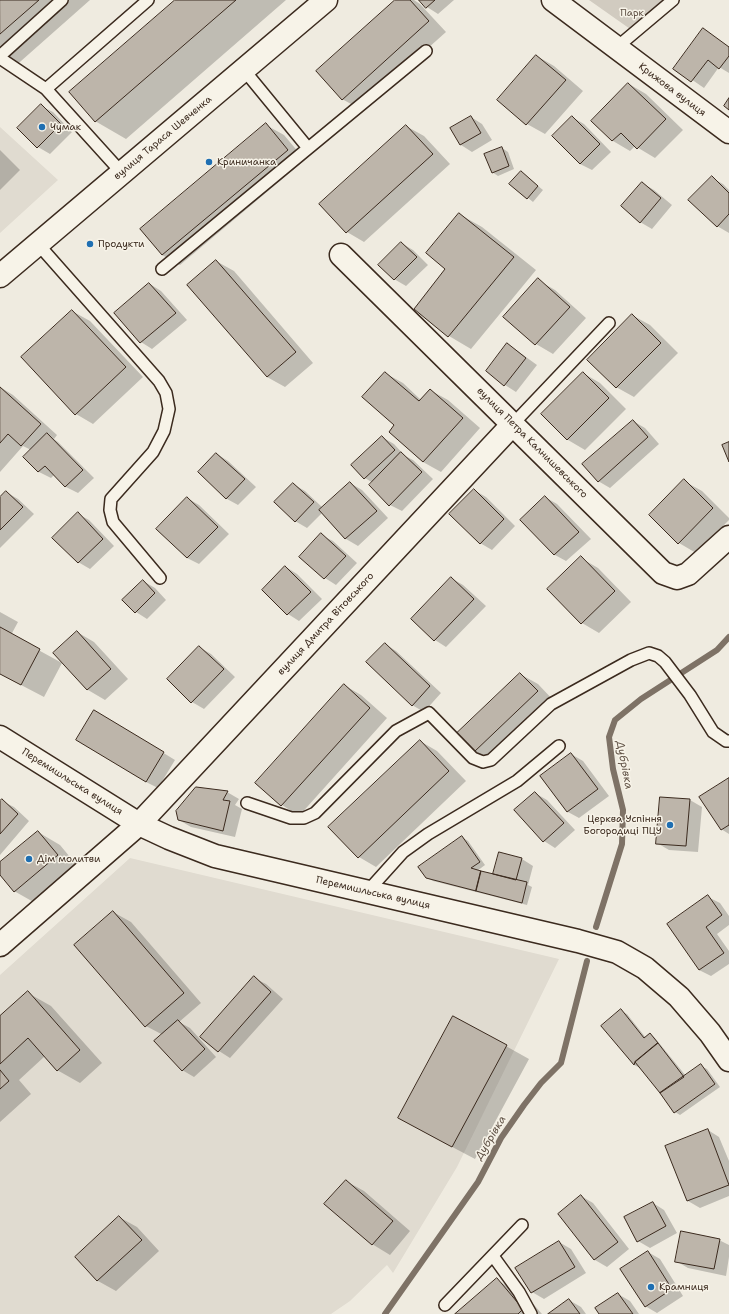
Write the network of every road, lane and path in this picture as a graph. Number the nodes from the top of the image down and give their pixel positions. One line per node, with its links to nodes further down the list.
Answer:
1 (62, 0): 8 (lane)
2 (148, 0): 10 (lane)
3 (326, 0): 9 (street, вулиця Тараса Шевченка)
4 (553, 0): 6 (street, Крижова вулиця)
5 (673, 0): 6 (lane)
6 (616, 48): 11 (street, Крижова вулиця)
7 (426, 51): 12 (lane)
8 (0, 57): 10 (lane)
9 (244, 70): 12 (lane); 13 (street, вулиця Тараса Шевченка)
10 (46, 89): 13 (lane)
11 (729, 132)
12 (308, 148): 16 (lane)
13 (122, 173): 14 (street, вулиця Тараса Шевченка)
14 (38, 244): 17 (street, вулиця Тараса Шевченка); 21 (lane)
15 (341, 255): 19 (street, вулиця Петра Калнишевського)
16 (162, 270)
17 (0, 276)
18 (609, 323): 19 (lane)
19 (513, 424): 20 (street, вулиця Петра Калнишевського); 26 (street, вулиця Дмитра Вітовського)
20 (729, 537)
21 (160, 578)
22 (0, 737): 26 (street, Перемишльська вулиця)
23 (729, 741): 25 (lane)
24 (559, 746): 27 (lane)
25 (247, 803)
26 (139, 824): 27 (street, Перемишльська вулиця); 28 (street, вулиця Дмитра Вітовського)
27 (367, 892): 29 (street, Перемишльська вулиця)
28 (0, 945)
29 (729, 1060)
30 (522, 1225): 31 (lane)
31 (493, 1256): 32 (lane); 33 (lane)
32 (445, 1306)
33 (531, 1314)

